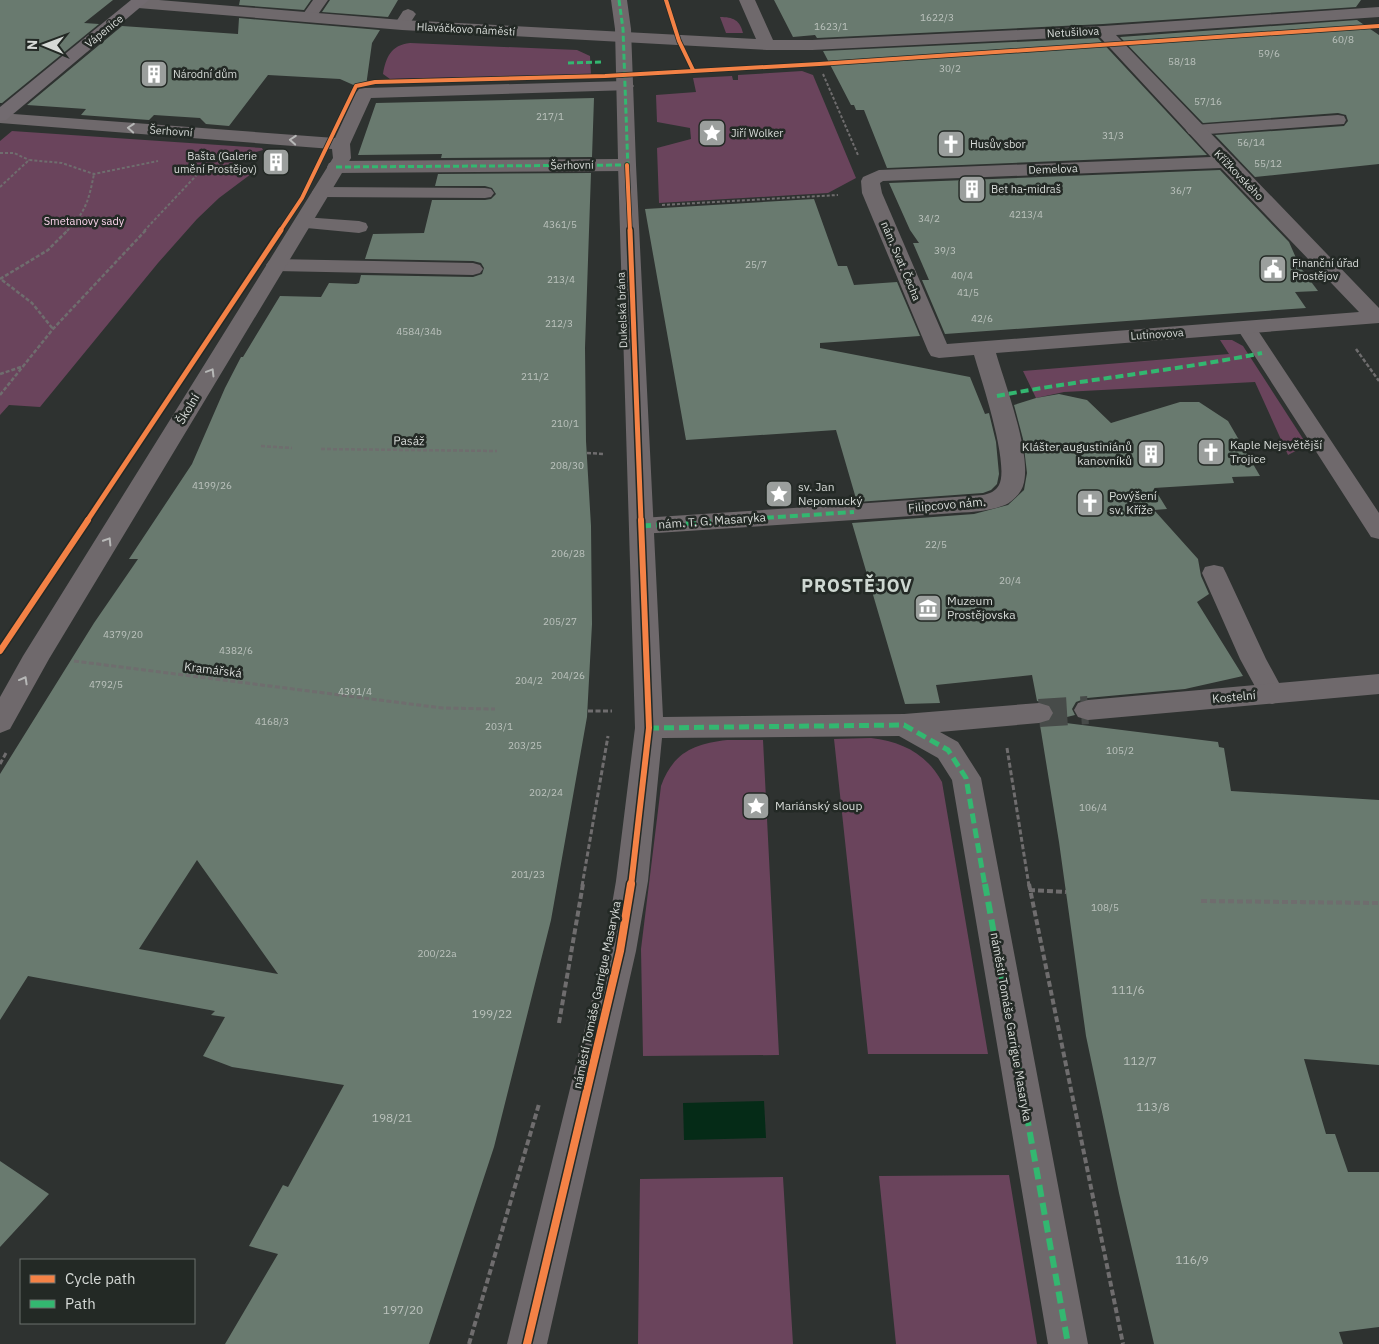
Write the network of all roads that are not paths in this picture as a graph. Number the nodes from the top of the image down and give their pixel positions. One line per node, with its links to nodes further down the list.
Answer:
1 (321, 0): 6 (lane)
2 (619, 0): 8 (street, Dukelská brána)
3 (747, 0): 9 (street)
4 (140, 1): 6 (street, Hlaváčkovo náměstí); 11 (main road, Vápenice)
5 (1379, 12): 7 (street, Netušilova)
6 (309, 17): 8 (street, Hlaváčkovo náměstí)
7 (1103, 30): 9 (street, Netušilova); 13 (street, Křížkovského)
8 (624, 38): 9 (street, Hlaváčkovo náměstí); 10 (street, Dukelská brána)
9 (767, 45)
10 (625, 86): 14 (street, Školní); 16 (street, Dukelská brána)
11 (0, 117): 14 (street, Šerhovní, one-way to 11)
12 (1338, 120): 13 (lane)
13 (1195, 130): 15 (street, Křížkovského)
14 (342, 144): 17 (street, Školní)
15 (1226, 162): 18 (street, Demelova); 25 (street, Křížkovského)
16 (628, 165): 17 (street, Šerhovní); 29 (street, Dukelská brána)
17 (336, 167): 19 (street, Školní)
18 (874, 183): 28 (street, nám. Svat. Čecha)
19 (322, 192): 20 (lane); 21 (street, Školní)
20 (485, 193)
21 (303, 222): 22 (lane); 23 (street, Školní)
22 (359, 227)
23 (276, 265): 24 (lane); 38 (street, Školní, one-way to 23)
24 (473, 269)
25 (1376, 317): 26 (street, Lutinovova)
26 (1246, 327): 27 (street, Lutinovova); 32 (lane)
27 (982, 347): 28 (street, Lutinovova); 30 (street, Filipcovo nám.)
28 (938, 351)
29 (638, 454): 31 (street, nám. T. G. Masaryka)
30 (854, 512): 31 (street, nám. T. G. Masaryka)
31 (641, 526): 40 (street, náměstí Tomáše Garrigue Masaryka)
32 (1379, 531)
33 (1214, 573): 35 (lane)
34 (1379, 684): 35 (street, Kostelní)
35 (1272, 694): 36 (street, Kostelní)
36 (1088, 710)
37 (1039, 713): 39 (street)
38 (0, 722)
39 (904, 725): 40 (street); 42 (street, náměstí Tomáše Garrigue Masaryka)
40 (648, 728): 41 (street, náměstí Tomáše Garrigue Masaryka)
41 (527, 1344)
42 (1068, 1344)

